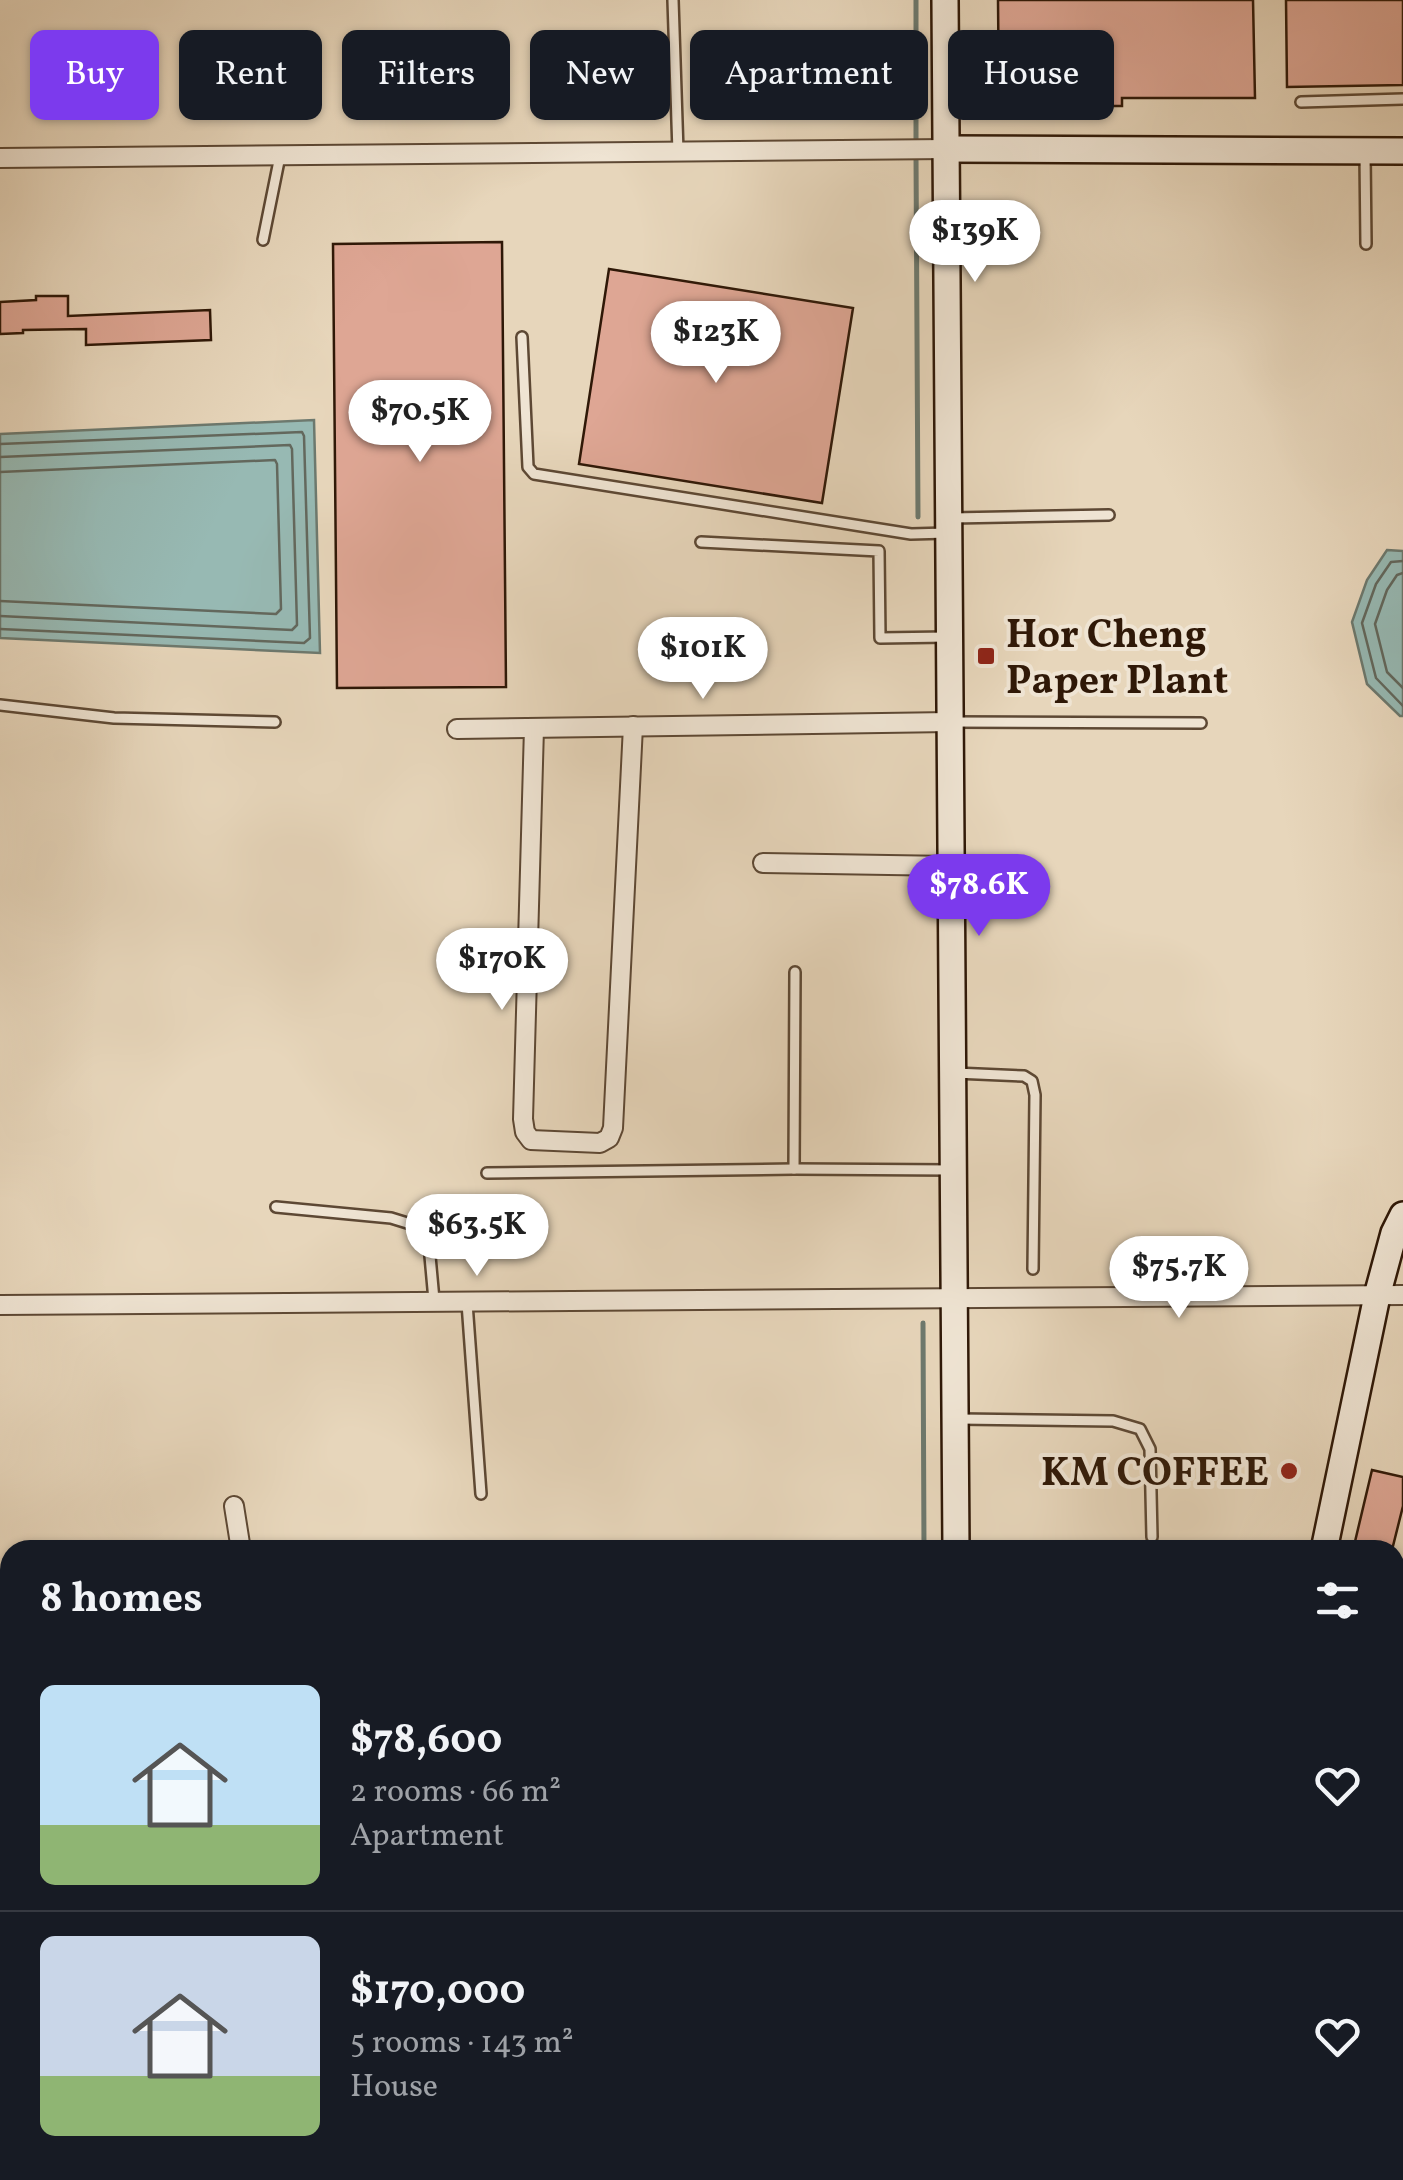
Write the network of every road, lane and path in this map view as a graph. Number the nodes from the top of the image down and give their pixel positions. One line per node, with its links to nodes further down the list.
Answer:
1 (673, 0): 8 (lane)
2 (946, 0): 5 (main road)
3 (1403, 100): 4 (lane)
4 (1301, 102)
5 (939, 150): 6 (main road); 8 (street); 15 (main road)
6 (1365, 151): 7 (main road); 12 (lane)
7 (1403, 151)
8 (678, 152): 9 (street)
9 (280, 156): 10 (street); 11 (lane)
10 (0, 158)
11 (263, 240)
12 (1366, 244)
13 (522, 337): 15 (lane)
14 (1109, 515): 15 (lane)
15 (950, 526): 17 (main road)
16 (701, 542): 17 (lane)
17 (950, 637): 20 (main road)
18 (0, 705): 19 (lane)
19 (275, 722)
20 (950, 722): 21 (lane); 22 (street); 26 (main road)
21 (1201, 722)
22 (632, 726): 23 (street); 23 (street)
23 (534, 728): 24 (street)
24 (456, 729)
25 (763, 864): 26 (street)
26 (951, 866): 28 (main road)
27 (796, 972): 29 (lane)
28 (953, 1072): 30 (main road); 34 (lane)
29 (794, 1169): 30 (lane); 31 (lane)
30 (954, 1170): 37 (main road)
31 (487, 1173)
32 (276, 1207): 38 (lane)
33 (1403, 1215): 35 (main road)
34 (1033, 1269)
35 (1377, 1296): 36 (street); 37 (street); 47 (main road)
36 (1403, 1296)
37 (954, 1299): 39 (street); 41 (main road)
38 (434, 1303): 39 (street); 40 (street)
39 (467, 1303): 42 (lane)
40 (0, 1305)
41 (955, 1419): 44 (lane); 46 (main road)
42 (481, 1494)
43 (234, 1506): 45 (street)
44 (1152, 1537)
45 (239, 1540)
46 (956, 1540)
47 (1326, 1540)

